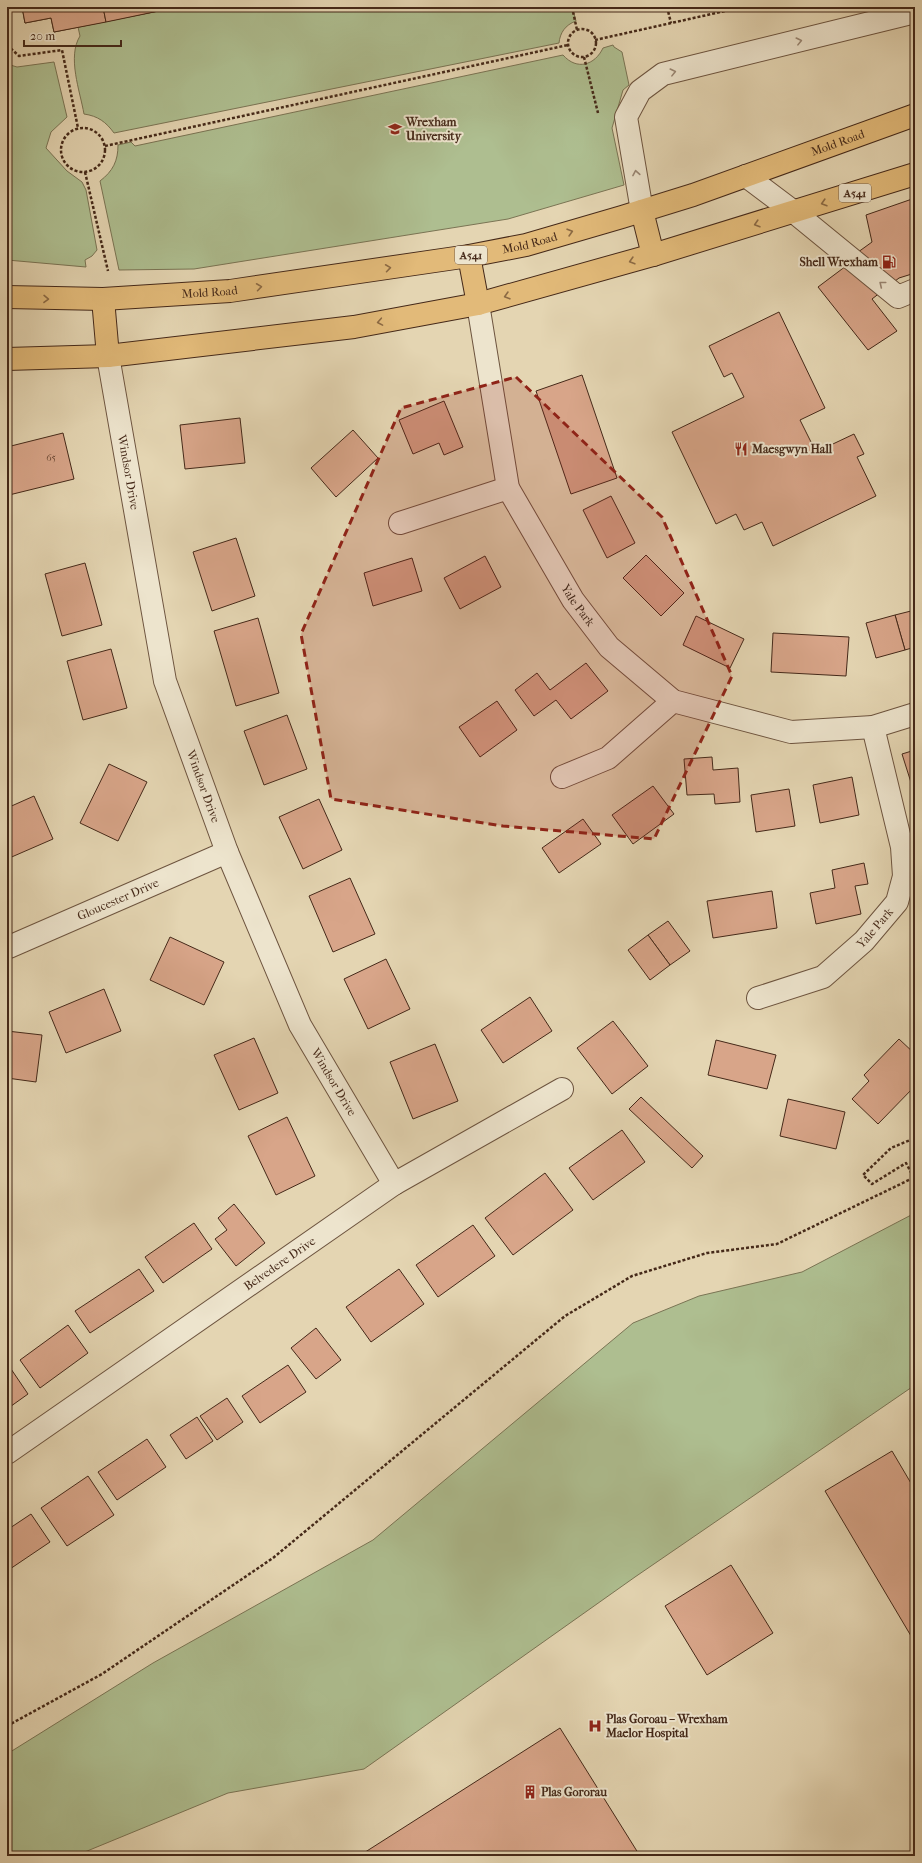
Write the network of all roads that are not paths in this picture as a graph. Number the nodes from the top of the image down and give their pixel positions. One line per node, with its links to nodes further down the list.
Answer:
1 (915, 12): 5 (street, one-way to 1)
2 (915, 114): 4 (main road, Mold Road / A541)
3 (915, 174): 6 (main road, A541, one-way to 6)
4 (746, 176): 5 (main road, Mold Road / A541); 6 (street)
5 (642, 212): 7 (main road); 8 (main road, Mold Road / A541, one-way to 5)
6 (794, 212): 7 (main road, A541, one-way to 7); 9 (street, one-way to 6)
7 (653, 255): 12 (main road, A541, one-way to 12)
8 (469, 256): 11 (main road, Mold Road / A541, one-way to 8); 12 (main road)
9 (915, 290)
10 (7, 298): 11 (main road, Mold Road / A541, one-way to 11)
11 (103, 299): 13 (main road)
12 (478, 304): 13 (main road, A541, one-way to 13); 15 (street, Yale Park)
13 (108, 356): 14 (main road, A541); 21 (street, Windsor Drive)
14 (7, 359)
15 (508, 488): 16 (street); 17 (street, Yale Park)
16 (400, 522)
17 (673, 701): 19 (street, Yale Park); 20 (street)
18 (915, 714): 19 (street, Yale Park)
19 (873, 727): 23 (street, Yale Park)
20 (562, 777)
21 (227, 852): 22 (street, Gloucester Drive); 25 (street, Windsor Drive)
22 (9, 947)
23 (758, 998)
24 (562, 1089): 25 (street, Belvedere Drive)
25 (394, 1184): 26 (street, Belvedere Drive)
26 (7, 1453)

